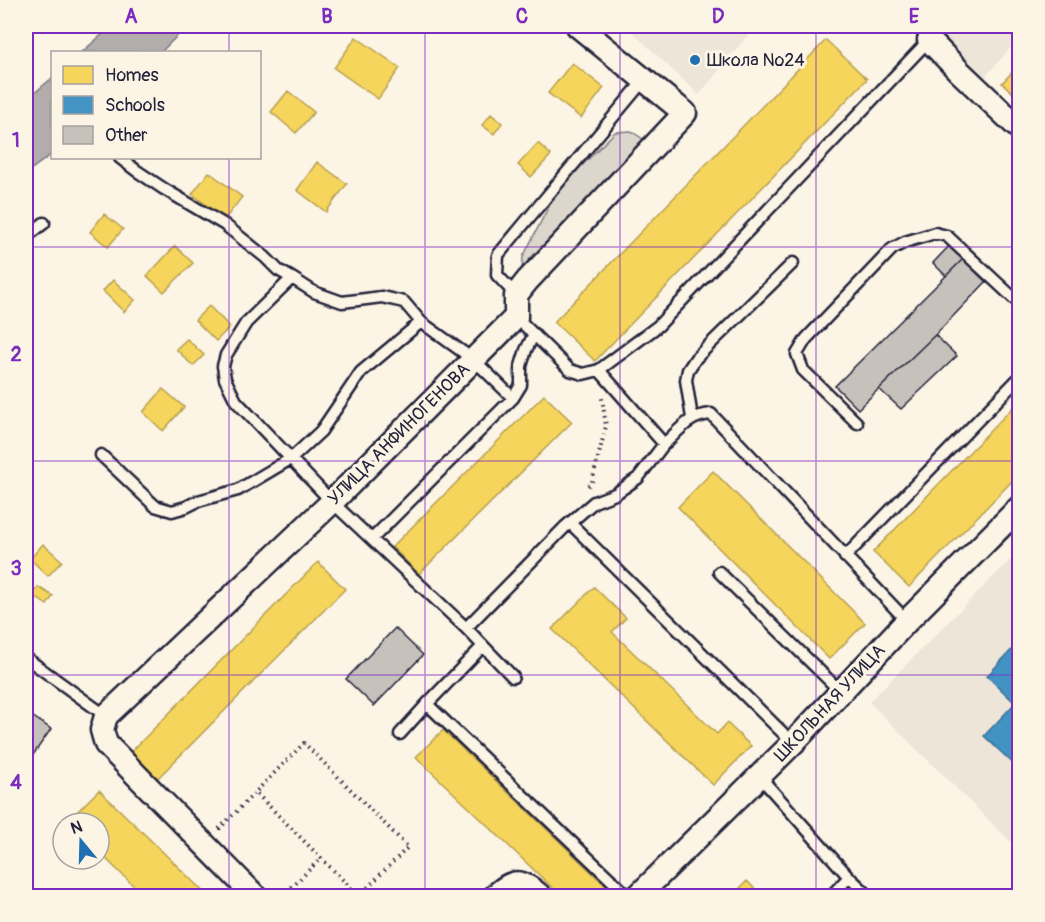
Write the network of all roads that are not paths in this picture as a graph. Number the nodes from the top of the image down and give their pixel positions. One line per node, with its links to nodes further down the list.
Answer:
1 (578, 26): 3 (street)
2 (929, 40): 4 (street); 15 (lane)
3 (644, 80): 11 (lane); 11 (street, УЛИЦА АНФИНОГЕНОВА)
4 (1020, 129)
5 (121, 159): 9 (lane)
6 (44, 223): 7 (lane)
7 (26, 237)
8 (793, 263): 18 (lane)
9 (292, 278): 12 (lane); 22 (lane)
10 (1020, 304): 19 (lane)
11 (516, 306): 13 (lane); 14 (street, УЛИЦА АНФИНОГЕНОВА)
12 (421, 322): 14 (lane); 22 (lane)
13 (534, 334): 15 (lane); 17 (lane)
14 (474, 360): 17 (lane); 23 (street, УЛИЦА АНФИНОГЕНОВА)
15 (599, 370): 20 (lane)
16 (1020, 377): 27 (lane)
17 (513, 398): 26 (lane)
18 (692, 418): 20 (lane); 27 (lane)
19 (857, 423)
20 (664, 444): 25 (lane)
21 (101, 455): 22 (lane)
22 (292, 458): 23 (lane)
23 (332, 502): 26 (lane); 36 (street, УЛИЦА АНФИНОГЕНОВА)
24 (1020, 507): 29 (street, ШКОЛЬНАЯ УЛИЦА)
25 (570, 523): 30 (lane); 38 (lane)
26 (372, 539): 30 (lane)
27 (845, 556): 29 (lane)
28 (719, 572): 34 (lane)
29 (907, 621): 34 (street, ШКОЛЬНАЯ УЛИЦА)
30 (466, 628): 31 (lane)
31 (483, 646): 33 (lane); 35 (lane)
32 (26, 658): 36 (lane)
33 (513, 677)
34 (841, 692): 38 (street, ШКОЛЬНАЯ УЛИЦА)
35 (427, 704): 37 (lane); 44 (lane)
36 (106, 716): 41 (street)
37 (400, 734)
38 (794, 742): 39 (street, ШКОЛЬНАЯ УЛИЦА)
39 (760, 777): 40 (lane); 45 (street, ШКОЛЬНАЯ УЛИЦА)
40 (849, 877): 46 (lane); 47 (lane)
41 (255, 897)
42 (495, 897): 43 (street)
43 (540, 897)
44 (628, 897)
45 (638, 897)
46 (831, 897)
47 (869, 897)

